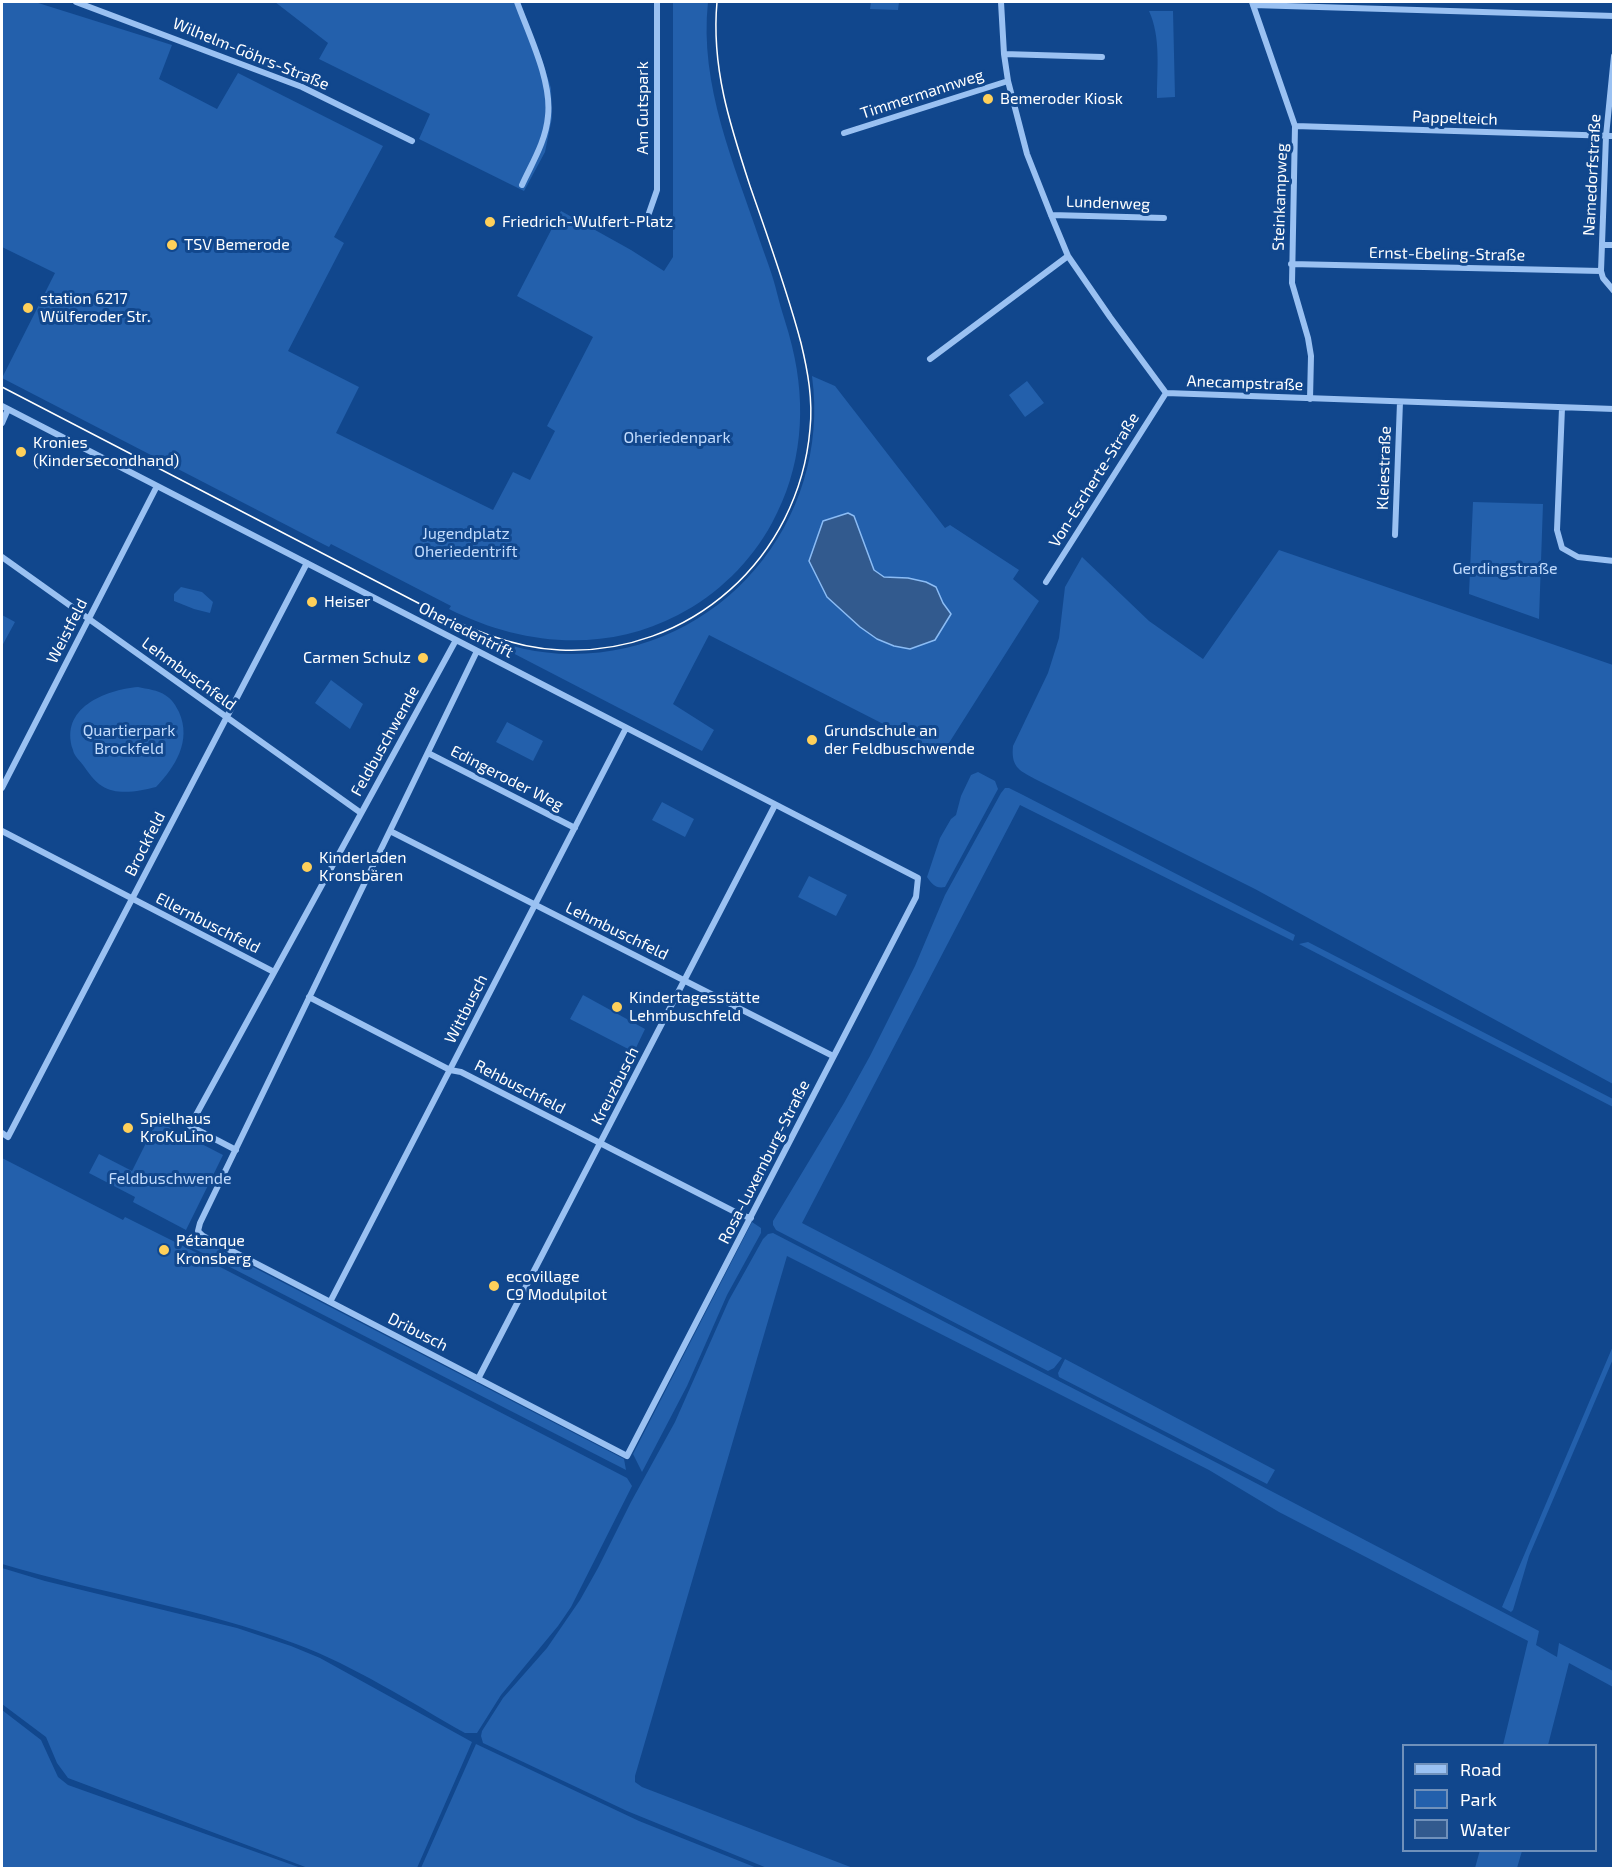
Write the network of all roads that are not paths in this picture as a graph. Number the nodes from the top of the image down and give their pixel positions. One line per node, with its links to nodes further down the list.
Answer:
1 (76, 2): 15 (street, Wilhelm-Göhrs-Straße)
2 (517, 2): 16 (street)
3 (657, 2): 17 (street, Am Gutspark)
4 (1001, 2): 7 (street, Anecampstraße)
5 (1253, 3): 6 (street); 11 (street, Steinkampweg)
6 (1614, 16)
7 (1004, 54): 9 (street); 10 (street, Anecampstraße)
8 (1614, 56): 13 (street, Namedorfstraße)
9 (1102, 57)
10 (1008, 81): 12 (street, Timmermannweg); 18 (street, Anecampstraße)
11 (1295, 126): 13 (street, Pappelteich); 23 (street, Steinkampweg)
12 (844, 133)
13 (1606, 136): 14 (street, Pappelteich); 20 (street, Namedorfstraße)
14 (1614, 136)
15 (412, 141)
16 (522, 185)
17 (649, 213)
18 (1051, 214): 19 (street, Lundenweg); 22 (street, Anecampstraße)
19 (1164, 218)
20 (1602, 244): 21 (street); 24 (street, Namedorfstraße)
21 (1614, 245)
22 (1068, 256): 26 (street); 27 (street, Anecampstraße)
23 (1291, 264): 24 (street, Ernst-Ebeling-Straße); 28 (street, Steinkampweg)
24 (1601, 271): 25 (street)
25 (1614, 291)
26 (930, 359)
27 (1166, 393): 28 (street, Anecampstraße); 40 (street, Von-Escherte-Straße)
28 (1310, 399): 29 (street, Anecampstraße)
29 (1400, 402): 31 (street, Anecampstraße); 36 (street, Kleiestraße)
30 (2, 406): 32 (street, Oheriedentrift)
31 (1562, 408): 33 (street, Anecampstraße); 38 (street)
32 (8, 409): 34 (street); 35 (street, Oheriedentrift)
33 (1614, 410)
34 (2, 423)
35 (157, 486): 39 (street, Oheriedentrift); 41 (street, Weistfeld)
36 (1395, 535)
37 (2, 557): 41 (street, Lehmbuschfeld)
38 (1614, 561)
39 (307, 563): 42 (street, Oheriedentrift); 44 (street, Brockfeld)
40 (1046, 582)
41 (88, 619): 44 (street, Lehmbuschfeld); 47 (street, Weistfeld)
42 (456, 640): 43 (street, Oheriedentrift); 49 (street, Feldbuschwende)
43 (477, 651): 45 (street, Oheriedentrift); 46 (street)
44 (226, 718): 49 (street, Lehmbuschfeld); 54 (street, Brockfeld)
45 (626, 728): 48 (street, Oheriedentrift); 50 (street, Wittbusch)
46 (428, 753): 50 (street, Edingeroder Weg); 52 (street)
47 (2, 788)
48 (775, 805): 53 (street, Oheriedentrift); 57 (street, Kreuzbusch)
49 (361, 813): 56 (street, Feldbuschwende)
50 (575, 828): 55 (street, Wittbusch)
51 (2, 831): 54 (street, Ellernbuschfeld)
52 (390, 831): 55 (street, Lehmbuschfeld); 58 (street)
53 (918, 878): 59 (street, Rosa-Luxemburg-Straße)
54 (132, 898): 56 (street, Ellernbuschfeld); 61 (street, Brockfeld)
55 (534, 905): 57 (street, Lehmbuschfeld); 60 (street, Wittbusch)
56 (274, 972): 63 (street, Feldbuschwende)
57 (684, 979): 59 (street, Lehmbuschfeld); 62 (street, Kreuzbusch)
58 (309, 997): 60 (street, Rehbuschfeld); 63 (street)
59 (833, 1056): 64 (street, Rosa-Luxemburg-Straße)
60 (450, 1070): 62 (street, Rehbuschfeld); 65 (street, Wittbusch)
61 (2, 1133)
62 (601, 1143): 64 (street, Rehbuschfeld); 66 (street, Kreuzbusch)
63 (236, 1150): 65 (street, Dribusch)
64 (751, 1218): 67 (street, Rosa-Luxemburg-Straße)
65 (330, 1302): 66 (street, Dribusch)
66 (478, 1379): 67 (street, Dribusch)
67 (627, 1456)

